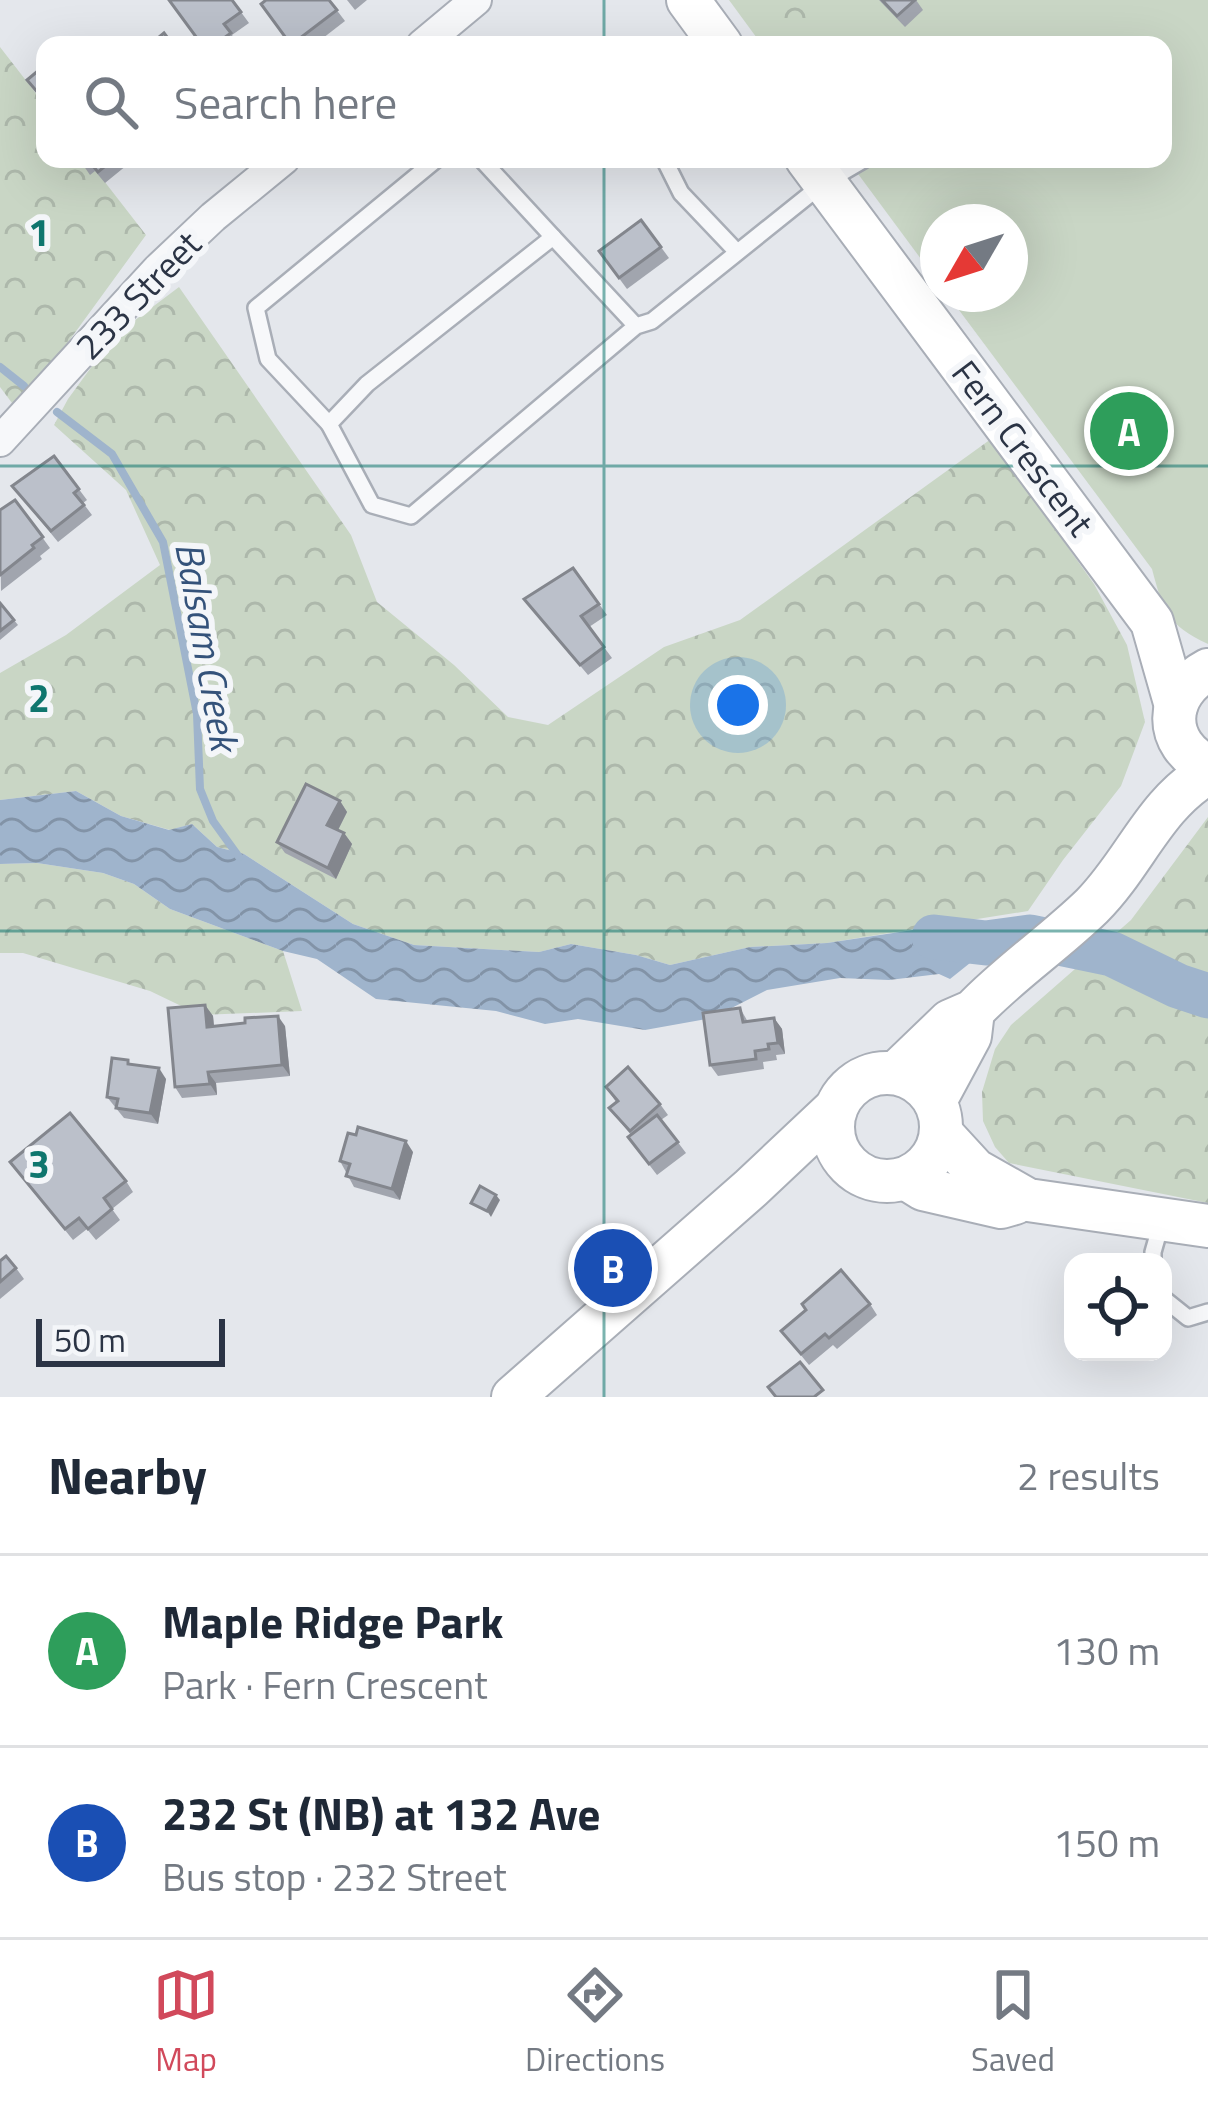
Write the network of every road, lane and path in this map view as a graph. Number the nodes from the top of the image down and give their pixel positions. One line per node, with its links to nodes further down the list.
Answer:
1 (476, 0): 3 (street)
2 (688, 0): 4 (main road)
3 (433, 36)
4 (714, 36)
5 (273, 168): 14 (street, 233 Street)
6 (426, 168): 13 (lane)
7 (489, 168): 10 (lane)
8 (668, 168): 11 (lane)
9 (816, 171): 11 (lane); 15 (main road, Fern Crescent)
10 (553, 237): 12 (lane); 13 (lane)
11 (737, 252): 12 (lane)
12 (637, 326): 13 (lane)
13 (329, 424)
14 (0, 441)
15 (1152, 622): 16 (main road, Fern Crescent); 18 (main road, Fern Crescent)
16 (1208, 656)
17 (1208, 670): 18 (main road)
18 (1176, 721): 19 (main road); 20 (main road)
19 (1208, 770): 20 (main road)
20 (1155, 819): 21 (main road)
21 (980, 1004): 22 (main road); 24 (main road)
22 (896, 1073): 23 (main road); 24 (main road)
23 (836, 1108): 25 (main road); 27 (main road)
24 (938, 1117): 26 (main road); 28 (main road)
25 (857, 1173): 26 (main road); 27 (main road)
26 (907, 1178): 28 (main road)
27 (752, 1189): 33 (main road)
28 (1028, 1200): 30 (main road)
29 (1208, 1226): 30 (main road)
30 (1158, 1242)
31 (1172, 1305): 32 (lane)
32 (1208, 1312)
33 (513, 1397)

